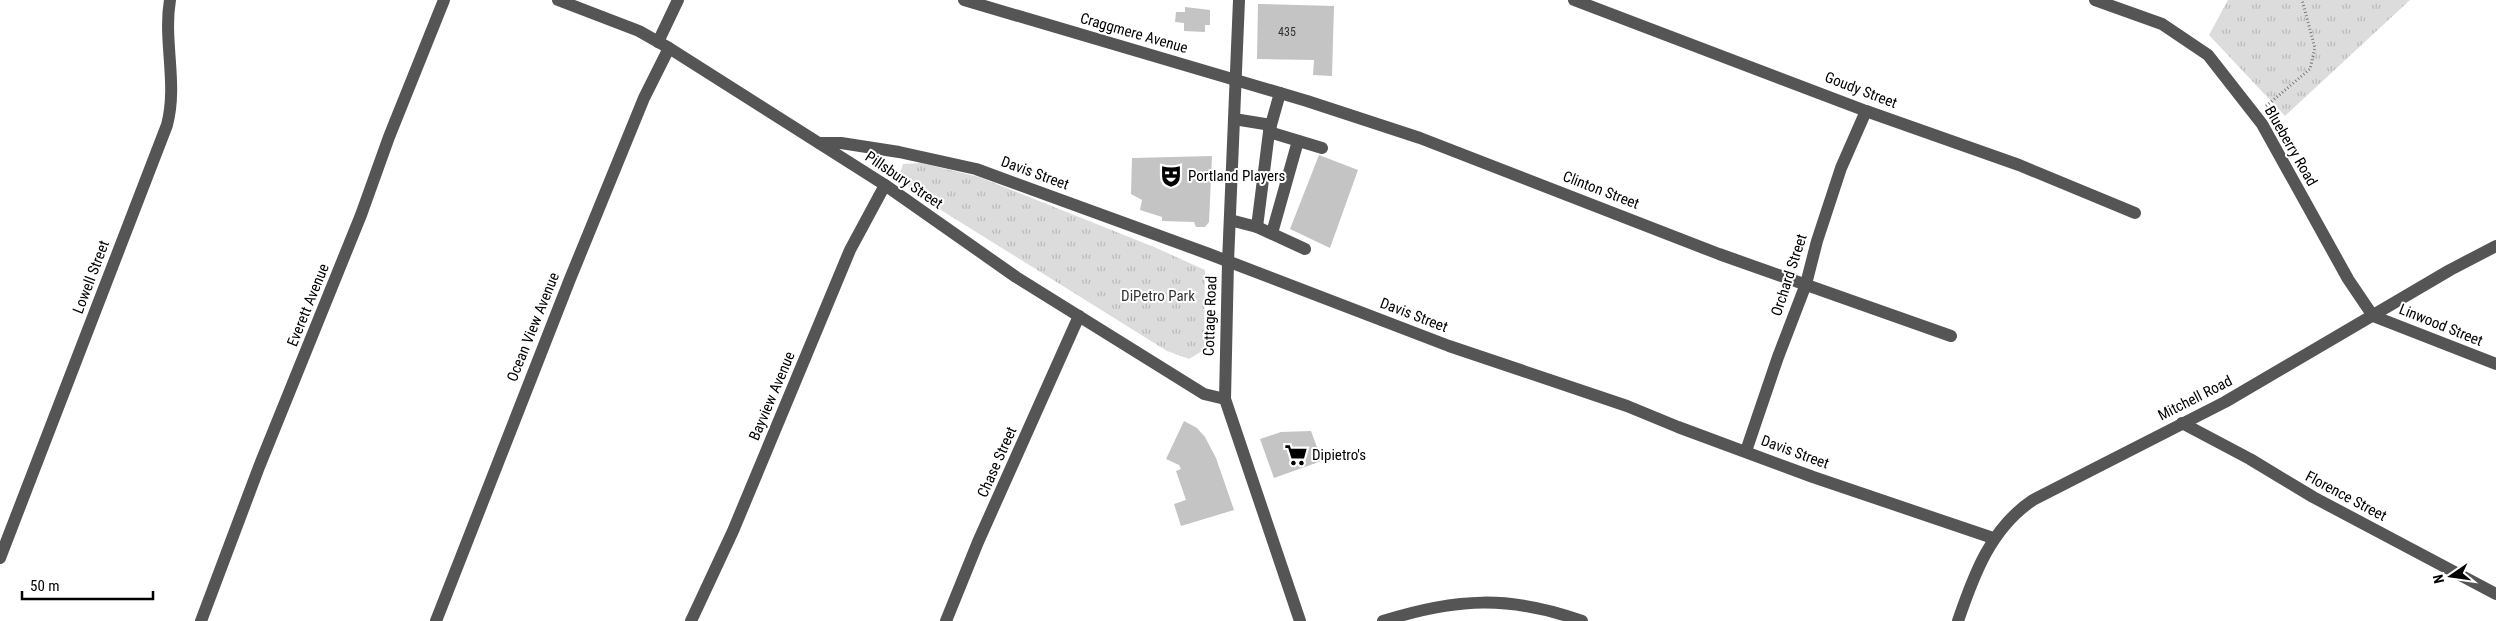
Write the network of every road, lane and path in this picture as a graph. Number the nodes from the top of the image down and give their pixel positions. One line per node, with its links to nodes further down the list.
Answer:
1 (170, 0): 37 (street, Lowell Street)
2 (444, 0): 39 (street, Everett Avenue)
3 (558, 0): 10 (street, Pillsbury Street)
4 (678, 0): 10 (street, Ocean View Avenue)
5 (964, 0): 11 (street, Craggmere Avenue)
6 (1240, 0): 11 (street, Cottage Road)
7 (1574, 0): 13 (street, Goudy Street)
8 (2095, 0): 14 (street, Blueberry Road)
9 (2302, 0): 14 (path)
10 (663, 45): 18 (street, Pillsbury Street); 40 (street, Ocean View Avenue)
11 (1236, 81): 12 (street, Clinton Street); 15 (street, Cottage Road)
12 (1280, 93): 16 (street); 28 (street, Clinton Street)
13 (1866, 110): 21 (street, Goudy Street); 28 (street, Orchard Street)
14 (2255, 114): 30 (street, Blueberry Road)
15 (1234, 119): 16 (street); 22 (street, Cottage Road)
16 (1270, 128): 17 (street); 23 (street)
17 (1298, 141): 19 (street); 24 (street)
18 (819, 143): 20 (street, Pillsbury Street); 27 (street, Davis Street)
19 (1322, 148)
20 (884, 185): 29 (street, Pillsbury Street); 41 (street, Bayview Avenue)
21 (2135, 213)
22 (1230, 220): 23 (street); 27 (street, Cottage Road)
23 (1257, 227): 24 (street)
24 (1272, 233): 26 (street)
25 (2496, 246): 30 (street, Mitchell Road)
26 (1305, 249)
27 (1228, 262): 33 (street, Cottage Road); 35 (street, Davis Street)
28 (1806, 284): 31 (street, Clinton Street); 35 (street, Orchard Street)
29 (1080, 316): 33 (street, Pillsbury Street); 42 (street, Chase Street)
30 (2373, 316): 32 (street, Linwood Street); 34 (street, Mitchell Road)
31 (1951, 336)
32 (2496, 364)
33 (1225, 399): 43 (street, Cottage Road)
34 (2182, 423): 36 (street, Mitchell Road); 38 (street, Florence Street)
35 (1746, 451): 36 (street, Davis Street)
36 (1993, 538): 46 (street, Mitchell Road)
37 (0, 558)
38 (2496, 594)
39 (201, 621)
40 (436, 621)
41 (691, 621)
42 (946, 621)
43 (1300, 621)
44 (1383, 621): 45 (street)
45 (1582, 621)
46 (1958, 621)

